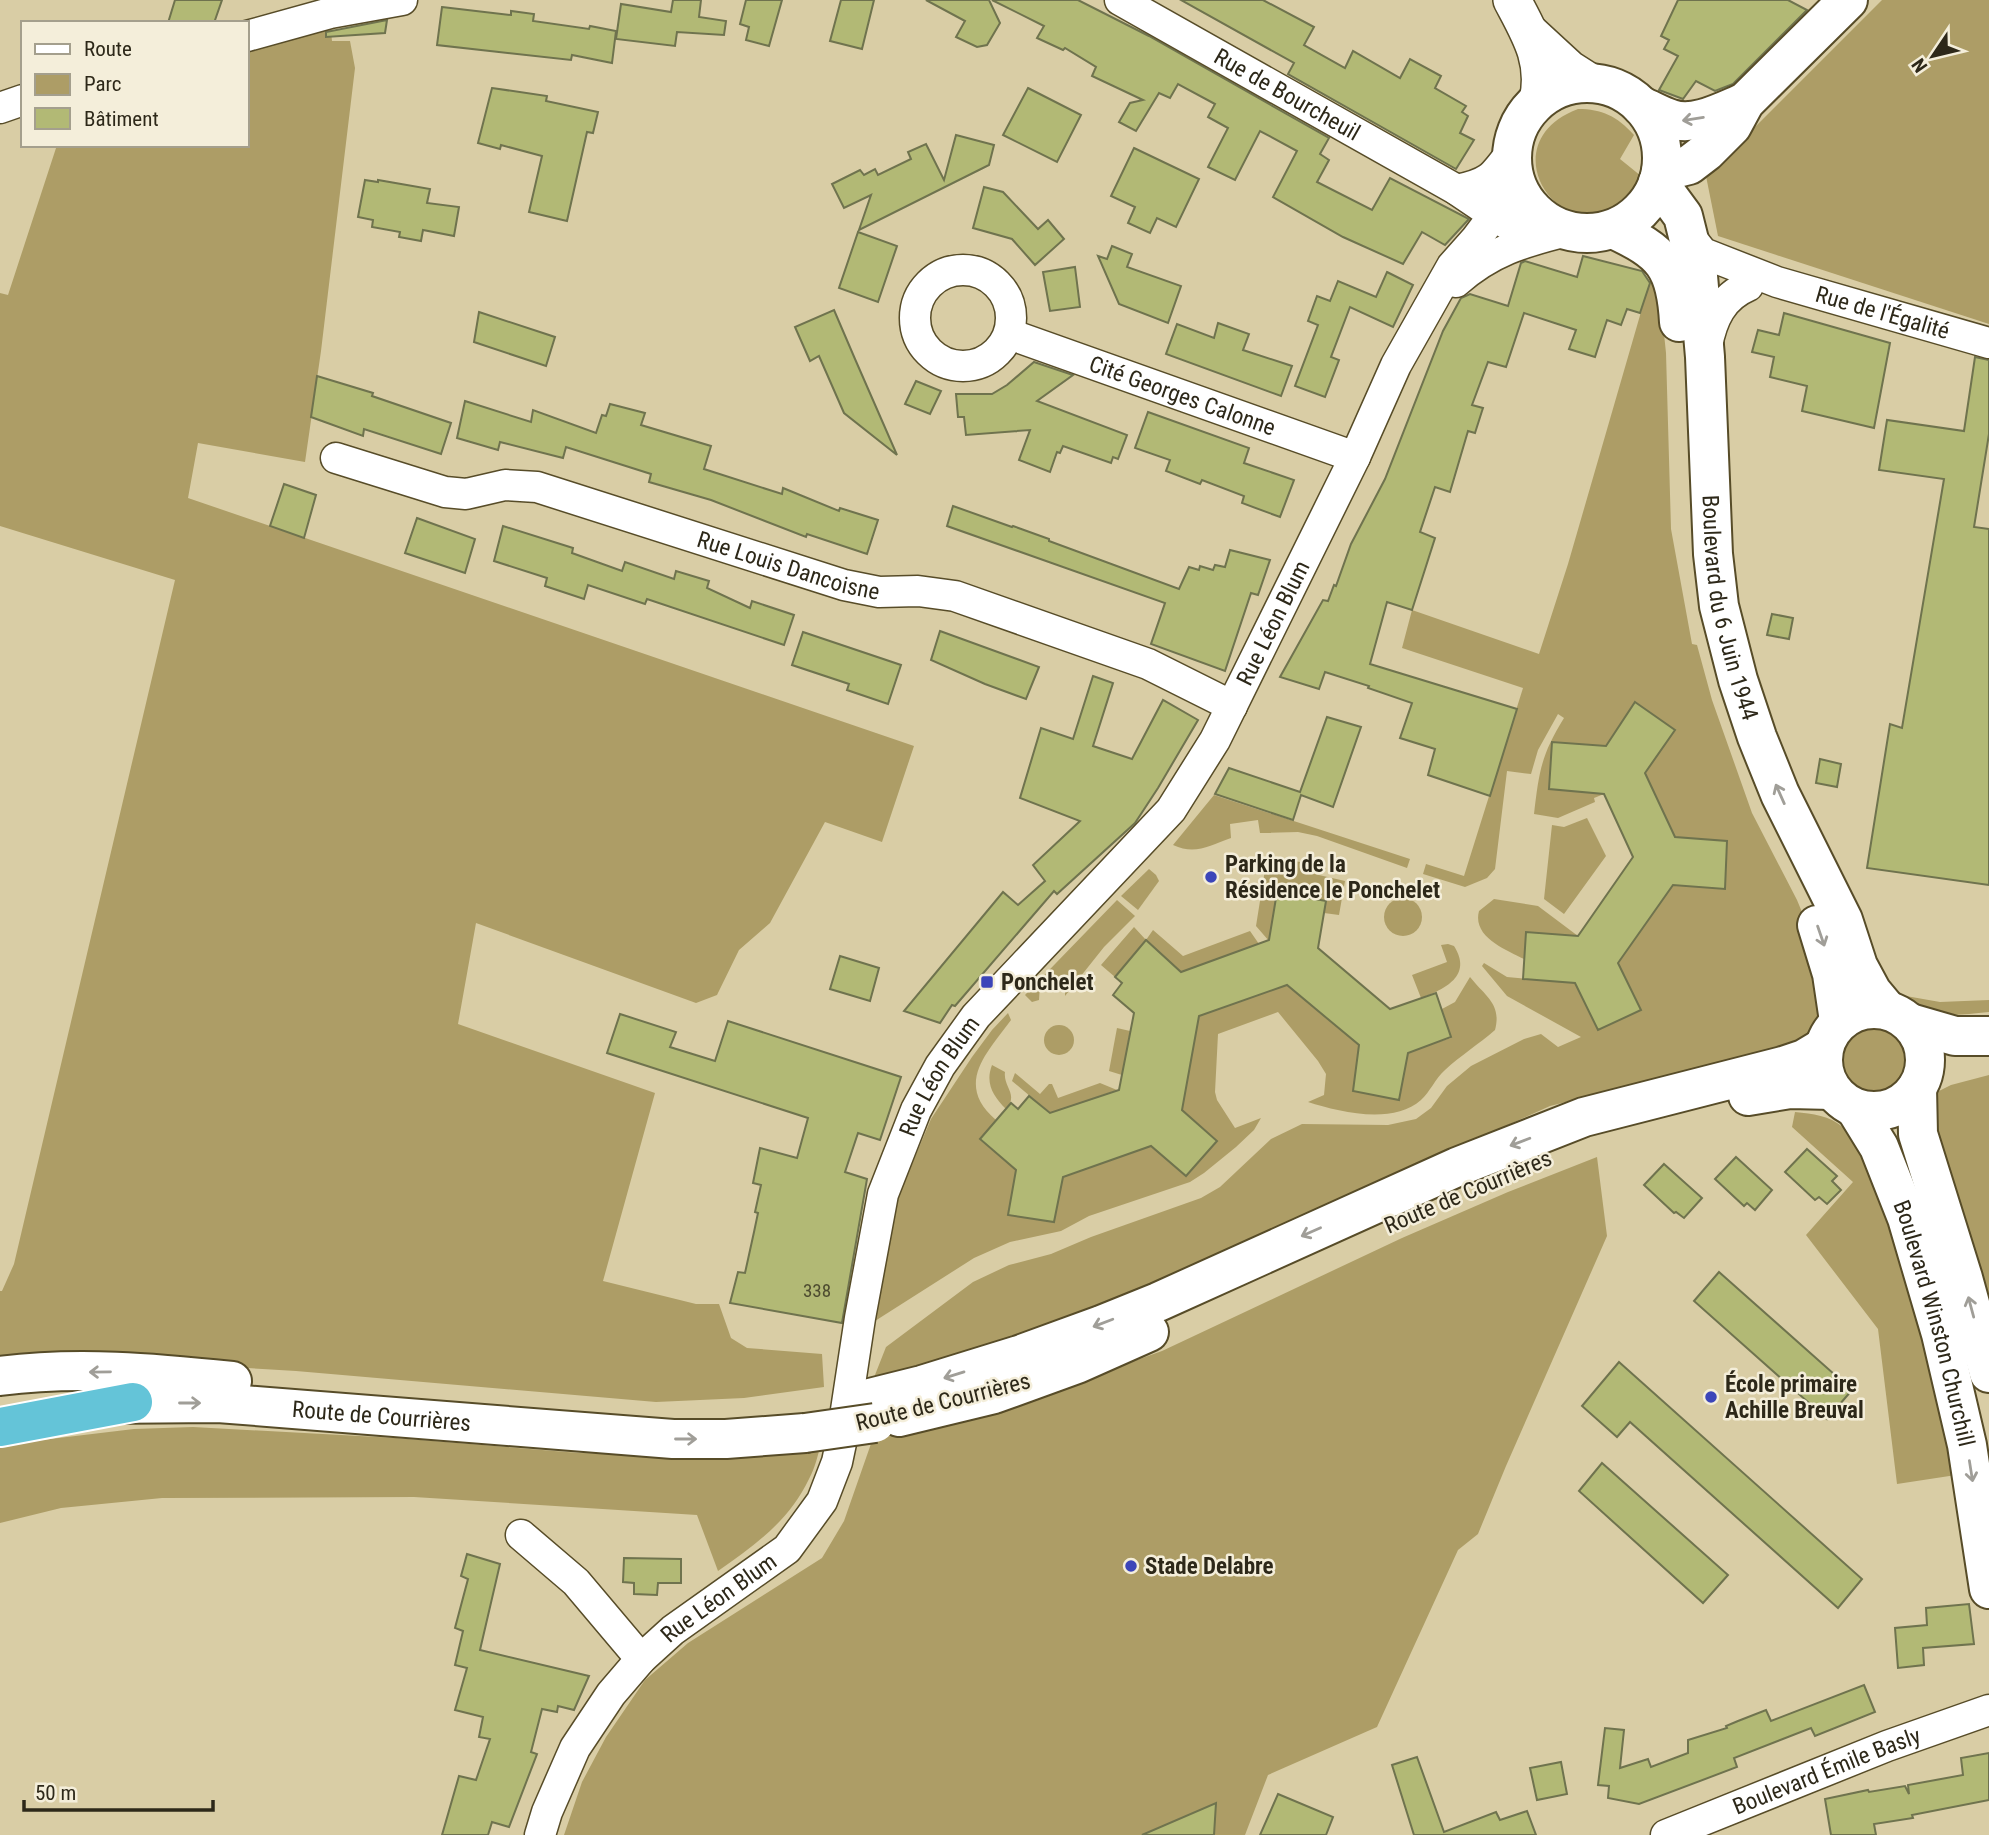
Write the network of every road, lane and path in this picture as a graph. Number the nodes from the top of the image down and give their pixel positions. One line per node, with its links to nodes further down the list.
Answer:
1 (402, 0): 6 (street)
2 (1120, 0): 15 (street, Rue de Bourcheuil)
3 (1512, 0): 5 (street)
4 (1848, 0): 10 (main road)
5 (1530, 34): 7 (street); 9 (street)
6 (248, 36)
7 (1591, 83): 9 (main road); 11 (main road)
8 (21, 101): 12 (street)
9 (1538, 101): 13 (main road)
10 (1745, 103): 11 (main road, one-way to 11); 14 (main road)
11 (1641, 106): 14 (main road)
12 (0, 108)
13 (1513, 163): 15 (street); 16 (street, Rue Léon Blum); 19 (main road)
14 (1660, 177): 17 (main road); 18 (main road, Boulevard du 6 Juin 1944)
15 (1457, 190): 16 (street, Rue de Bourcheuil)
16 (1494, 215): 19 (street, Rue de Bourcheuil); 23 (street, Rue Léon Blum)
17 (1613, 229): 19 (main road); 20 (main road)
18 (1687, 233): 20 (main road, Boulevard du 6 Juin 1944); 21 (street, Rue de l'Égalité)
19 (1549, 235): 23 (street)
20 (1682, 271): 22 (street, Rue de l'Égalité); 26 (main road, Boulevard du 6 Juin 1944); 31 (main road, Boulevard du 6 Juin 1944, one-way to 31)
21 (1777, 282): 22 (street, Rue de l'Égalité); 25 (street, Rue de l'Égalité)
22 (1748, 285): 26 (street)
23 (1434, 294): 27 (street, Rue Léon Blum)
24 (1009, 334): 27 (street, Cité Georges Calonne)
25 (1989, 343)
26 (1705, 357): 30 (main road, Boulevard du 6 Juin 1944, one-way to 26)
27 (1355, 457): 29 (street, Rue Léon Blum)
28 (336, 458): 29 (street, Rue Louis Dancoisne)
29 (1232, 706): 45 (street, Rue Léon Blum)
30 (1898, 1016): 31 (main road); 32 (main road); 34 (main road)
31 (1832, 1034): 35 (main road); 39 (main road, Route de Courrières, one-way to 39)
32 (1989, 1035)
33 (1989, 1055): 34 (main road)
34 (1921, 1078): 35 (main road); 36 (main road, Boulevard Winston Churchill, one-way to 34)
35 (1844, 1099): 39 (main road, Route de Courrières); 44 (main road, Boulevard Winston Churchill, one-way to 44)
36 (1989, 1373)
37 (0, 1376): 41 (main road, Route de Courrières, one-way to 37)
38 (133, 1402): 40 (main road, Route de Courrières); 41 (main road, Route de Courrières, one-way to 41); 42 (highway)
39 (872, 1410): 41 (main road, Route de Courrières, bridge)
40 (0, 1411)
41 (804, 1420)
42 (0, 1427)
43 (521, 1535): 45 (street)
44 (1989, 1589)
45 (641, 1659): 47 (street, Rue Léon Blum)
46 (1989, 1710): 48 (street, Boulevard Émile Basly)
47 (540, 1835)
48 (1666, 1835)

